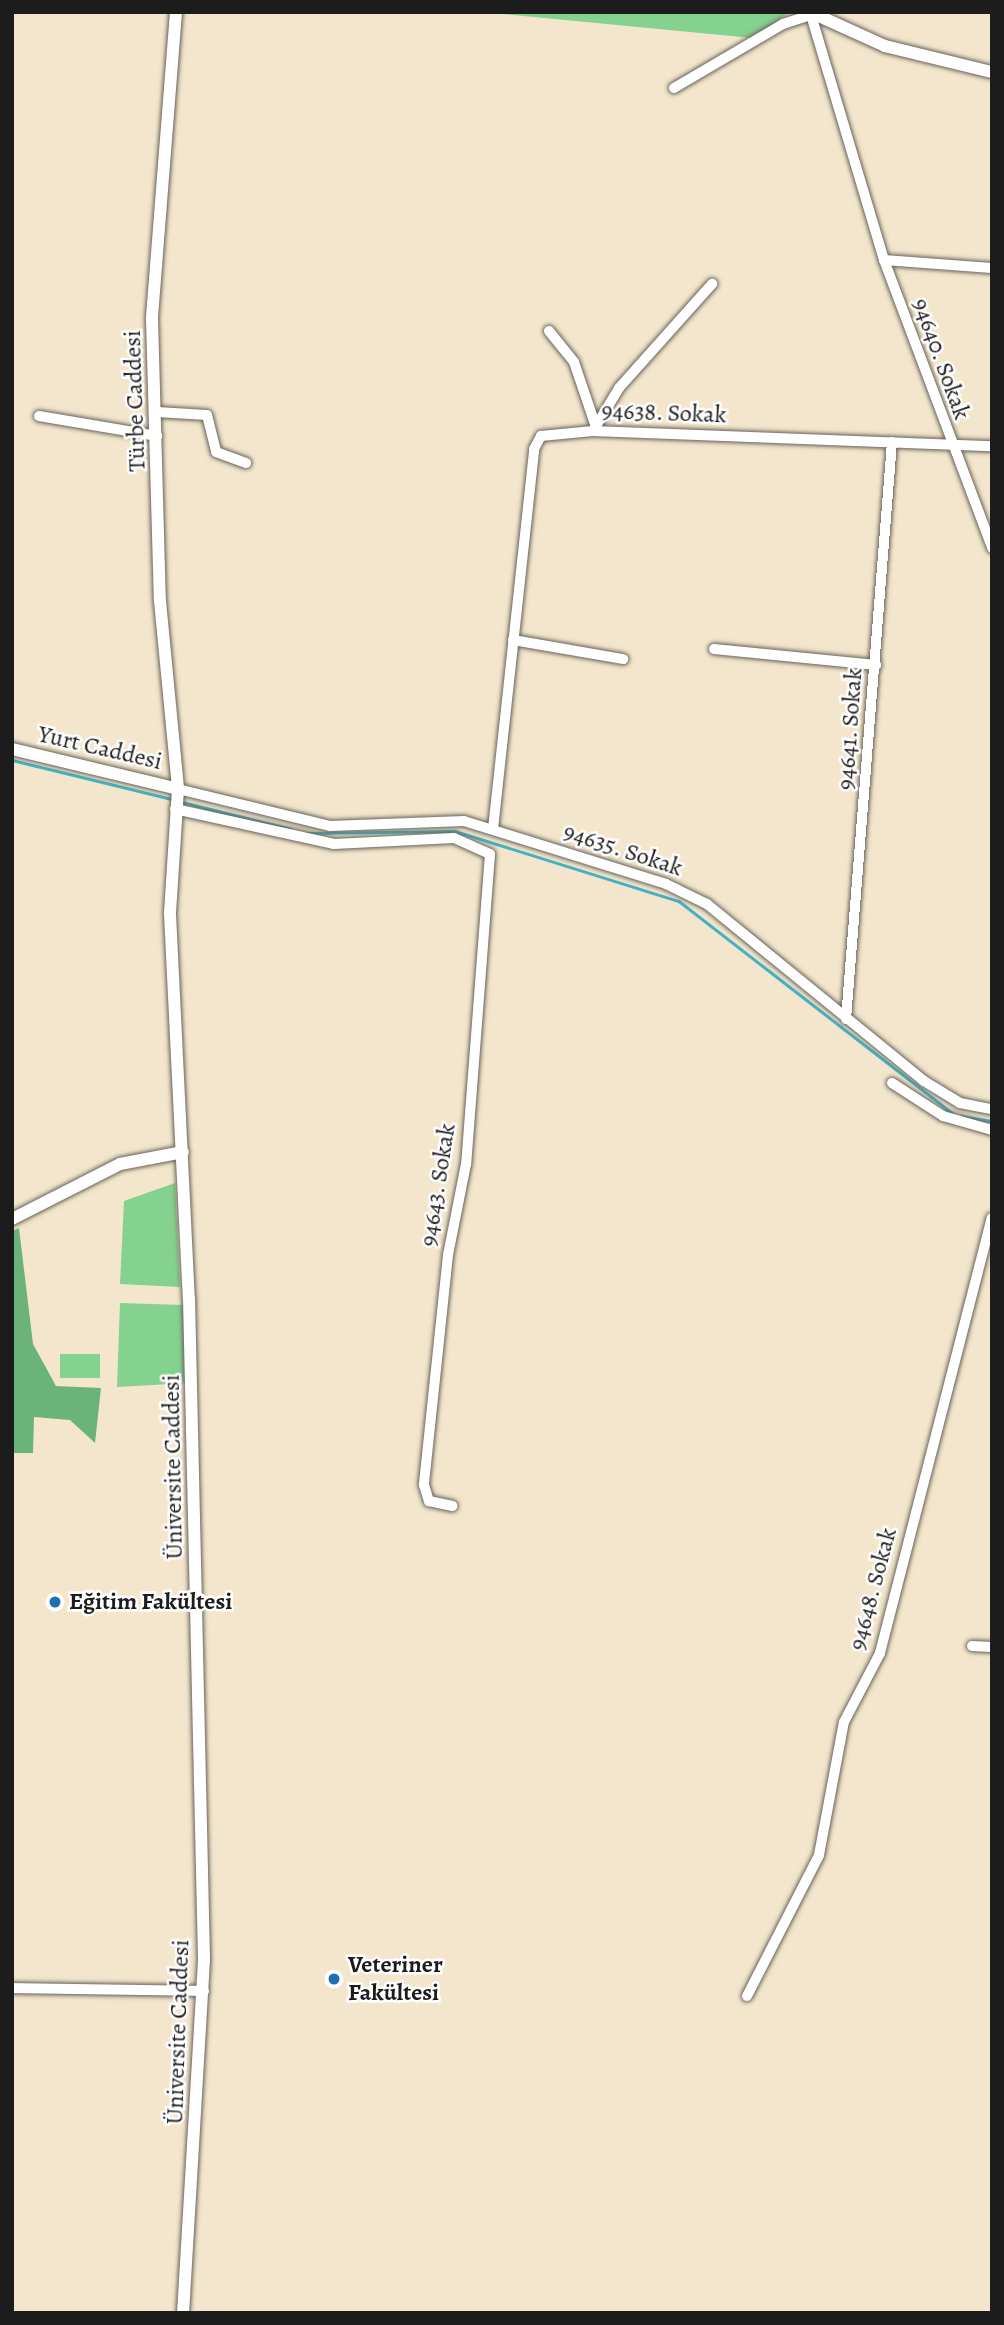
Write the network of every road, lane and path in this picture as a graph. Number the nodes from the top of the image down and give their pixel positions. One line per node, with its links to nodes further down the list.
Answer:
1 (176, 12): 9 (street, Türbe Caddesi)
2 (811, 14): 3 (street); 4 (street); 5 (street, 94640. Sokak)
3 (992, 72)
4 (674, 88)
5 (884, 260): 6 (street, 94640. Sokak); 14 (street, 94640. Sokak)
6 (992, 268)
7 (712, 284): 11 (street)
8 (550, 331): 11 (street)
9 (157, 412): 12 (street, Türbe Caddesi); 16 (street)
10 (39, 416): 12 (street)
11 (594, 428): 13 (street, 94638. Sokak); 18 (street, 94638. Sokak)
12 (157, 436): 23 (street, Türbe Caddesi)
13 (892, 442): 14 (street, 94638. Sokak); 21 (street, 94641. Sokak)
14 (949, 444): 15 (street, 94638. Sokak); 17 (street, 94640. Sokak)
15 (992, 446)
16 (246, 463)
17 (992, 548)
18 (513, 639): 20 (street); 25 (street, 94638. Sokak)
19 (715, 649): 21 (street)
20 (623, 659)
21 (877, 665): 26 (street, 94641. Sokak)
22 (12, 749): 23 (street, Yurt Caddesi)
23 (178, 789): 24 (street, Üniversite Caddesi); 25 (street, 94635. Sokak)
24 (175, 809): 30 (street, Üniversite Caddesi); 33 (street, 94643. Sokak)
25 (493, 829): 26 (street, 94635. Sokak)
26 (846, 1018): 28 (street, 94635. Sokak)
27 (892, 1083): 29 (street)
28 (992, 1109)
29 (992, 1130)
30 (183, 1152): 32 (street); 37 (street, Üniversite Caddesi)
31 (992, 1218): 38 (street, 94648. Sokak)
32 (12, 1219)
33 (452, 1506)
34 (972, 1646): 35 (street)
35 (992, 1647)
36 (12, 1988): 37 (street)
37 (204, 1990): 39 (street, Üniversite Caddesi)
38 (747, 1996)
39 (183, 2313)

